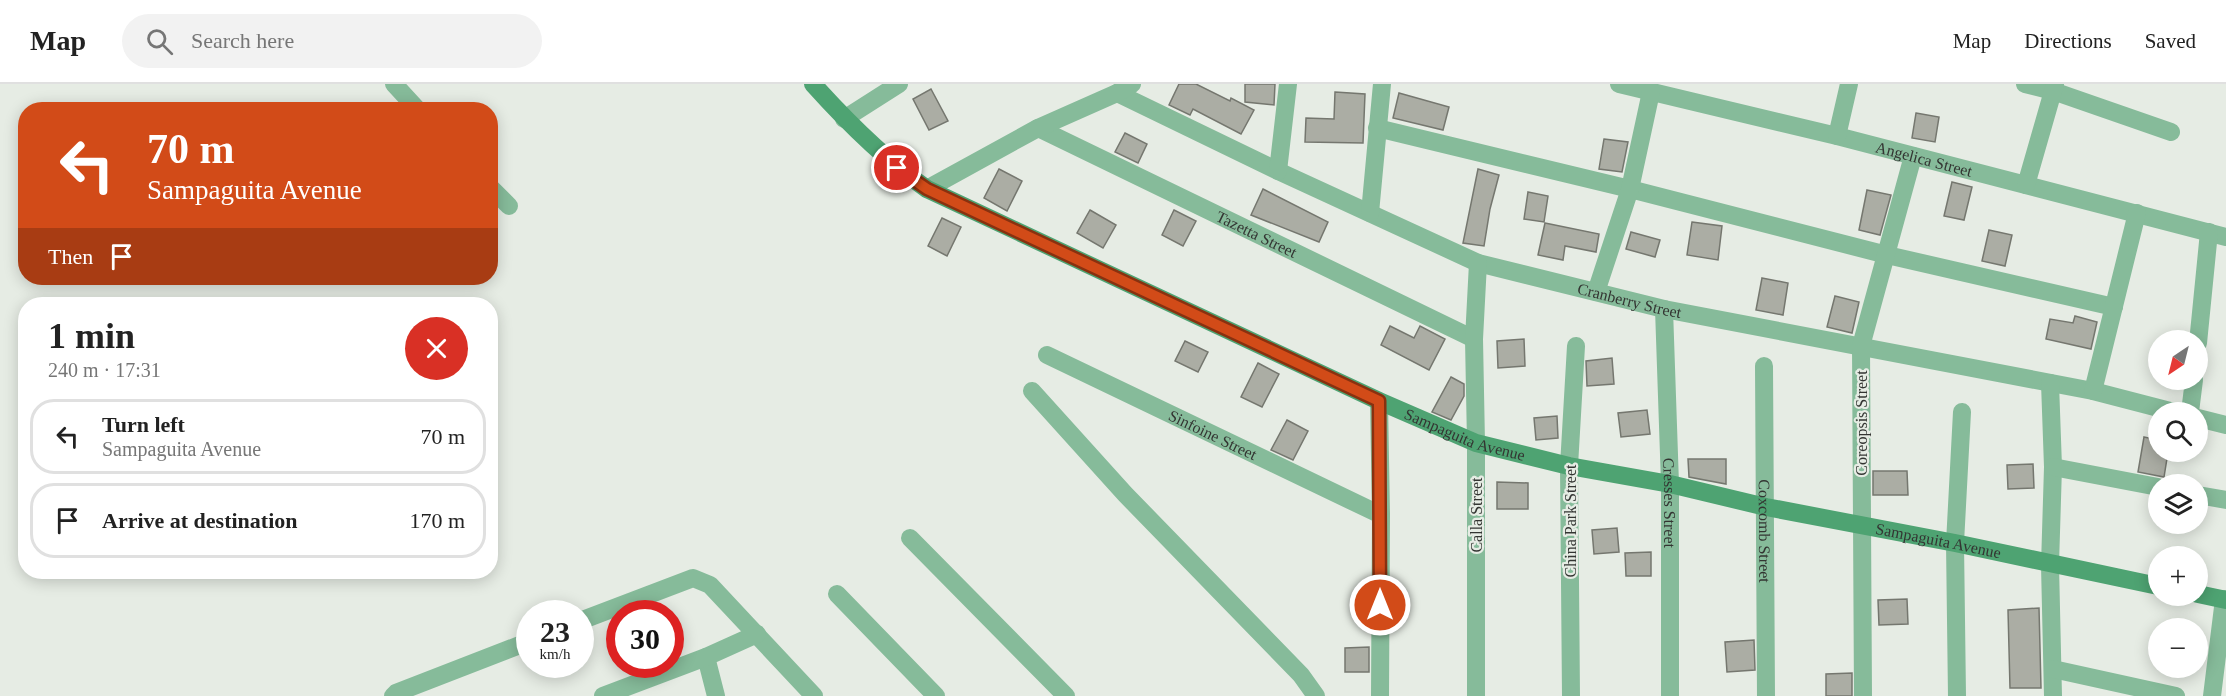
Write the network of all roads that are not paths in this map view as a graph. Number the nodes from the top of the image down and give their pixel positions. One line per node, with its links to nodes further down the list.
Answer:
1 (394, 84): 12 (street)
2 (813, 84): 13 (main road, Sampaguita Avenue)
3 (899, 84): 13 (street)
4 (1288, 84): 19 (street)
5 (1382, 84): 15 (street)
6 (1619, 84): 11 (street, Angelica Street)
7 (1849, 84): 17 (street)
8 (2025, 84): 10 (street)
9 (1124, 88): 14 (street); 19 (street, Cranberry Street)
10 (2054, 88): 16 (street); 20 (street)
11 (1651, 92): 17 (street, Angelica Street); 22 (street)
12 (411, 102)
13 (844, 119): 21 (main road, Sampaguita Avenue)
14 (1038, 128): 21 (street); 34 (street, Tazetta Street)
15 (1377, 128): 22 (street); 25 (street)
16 (2171, 132)
17 (1837, 136): 18 (street, Angelica Street)
18 (1913, 156): 20 (street, Angelica Street); 28 (street, Coreopsis Street)
19 (1278, 171): 25 (street, Cranberry Street)
20 (2026, 184): 26 (street, Angelica Street)
21 (927, 189): 42 (main road, Sampaguita Avenue)
22 (1630, 189): 28 (street); 30 (street)
23 (498, 195): 24 (street)
24 (509, 206)
25 (1370, 213): 29 (street, Cranberry Street)
26 (2137, 213): 27 (street, Angelica Street); 31 (street)
27 (2217, 234): 33 (street)
28 (1887, 255): 31 (street); 36 (street, Coreopsis Street)
29 (1478, 263): 30 (street, Cranberry Street); 34 (street, Calla Street)
30 (1596, 292): 32 (street, Cranberry Street)
31 (2114, 307): 41 (street)
32 (1664, 309): 36 (street, Cranberry Street); 50 (street, Cresses Street)
33 (2200, 330)
34 (1474, 339): 47 (street, Calla Street)
35 (1576, 346): 48 (street, China Park Street)
36 (1861, 346): 39 (street, Cranberry Street); 56 (street, Coreopsis Street)
37 (1047, 355): 55 (street, Sinfoine Street)
38 (1764, 366): 54 (street, Coxcomb Street)
39 (2050, 383): 41 (street, Cranberry Street); 49 (street)
40 (1032, 391): 75 (street)
41 (2093, 391): 43 (street, Cranberry Street)
42 (1379, 401): 47 (main road, Sampaguita Avenue); 55 (street)
43 (2148, 405)
44 (1962, 412): 58 (street)
45 (2208, 420): 46 (street)
46 (2226, 425)
47 (1476, 443): 48 (main road, Sampaguita Avenue); 77 (street, Calla Street)
48 (1569, 466): 50 (main road, Sampaguita Avenue); 78 (street, China Park Street)
49 (2053, 467): 51 (street); 59 (street)
50 (1670, 484): 54 (main road, Sampaguita Avenue); 79 (street, Cresses Street)
51 (2148, 485)
52 (2208, 497): 53 (street)
53 (2226, 501)
54 (1766, 507): 56 (main road, Sampaguita Avenue); 80 (street, Coxcomb Street)
55 (1381, 515): 76 (street)
56 (1861, 525): 58 (main road, Sampaguita Avenue); 81 (street, Coreopsis Street)
57 (910, 538): 74 (street)
58 (1955, 543): 59 (main road, Sampaguita Avenue); 82 (street)
59 (2050, 565): 60 (main road, Sampaguita Avenue); 68 (street)
60 (2148, 584)
61 (837, 594): 73 (street)
62 (2208, 596): 63 (main road)
63 (2225, 600): 85 (street)
64 (594, 616): 65 (street)
65 (757, 634): 67 (street); 72 (street)
66 (516, 646): 69 (street)
67 (706, 657): 70 (street); 71 (street)
68 (2053, 669): 83 (street); 84 (street)
69 (393, 696)
70 (603, 696)
71 (716, 696)
72 (814, 696)
73 (936, 696)
74 (1066, 696)
75 (1316, 696)
76 (1380, 696)
77 (1476, 696)
78 (1571, 696)
79 (1670, 696)
80 (1766, 696)
81 (1863, 696)
82 (1957, 696)
83 (2053, 696)
84 (2176, 696)
85 (2212, 696)

